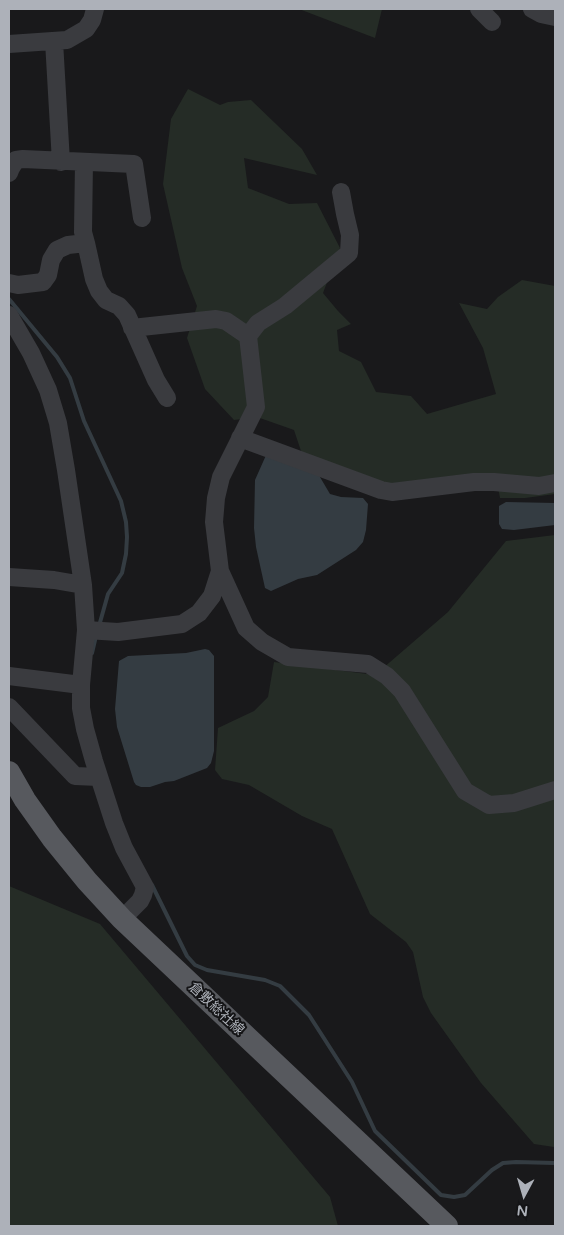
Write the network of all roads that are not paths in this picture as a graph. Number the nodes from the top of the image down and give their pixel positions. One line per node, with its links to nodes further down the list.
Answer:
1 (95, 9): 6 (street)
2 (479, 9): 5 (street)
3 (532, 9): 4 (street)
4 (555, 17)
5 (492, 22)
6 (54, 40): 7 (street); 8 (street)
7 (9, 44)
8 (61, 162): 9 (street); 10 (street)
9 (84, 162): 12 (street); 13 (street)
10 (9, 173)
11 (341, 192): 17 (street)
12 (142, 218)
13 (86, 243): 14 (street); 16 (street)
14 (9, 283)
15 (9, 316): 23 (street)
16 (132, 328): 17 (street); 18 (street)
17 (248, 336): 19 (street)
18 (167, 398)
19 (240, 438): 20 (street); 21 (street)
20 (555, 483)
21 (220, 571): 24 (street); 30 (street)
22 (9, 577): 23 (street)
23 (83, 585): 24 (street)
24 (86, 630): 26 (street)
25 (9, 676): 26 (street)
26 (82, 685): 29 (street)
27 (9, 706): 29 (street)
28 (9, 772): 31 (main road, 倉敷総社線)
29 (99, 777): 31 (street)
30 (555, 790)
31 (122, 919): 32 (main road, 倉敷総社線)
32 (447, 1226)

